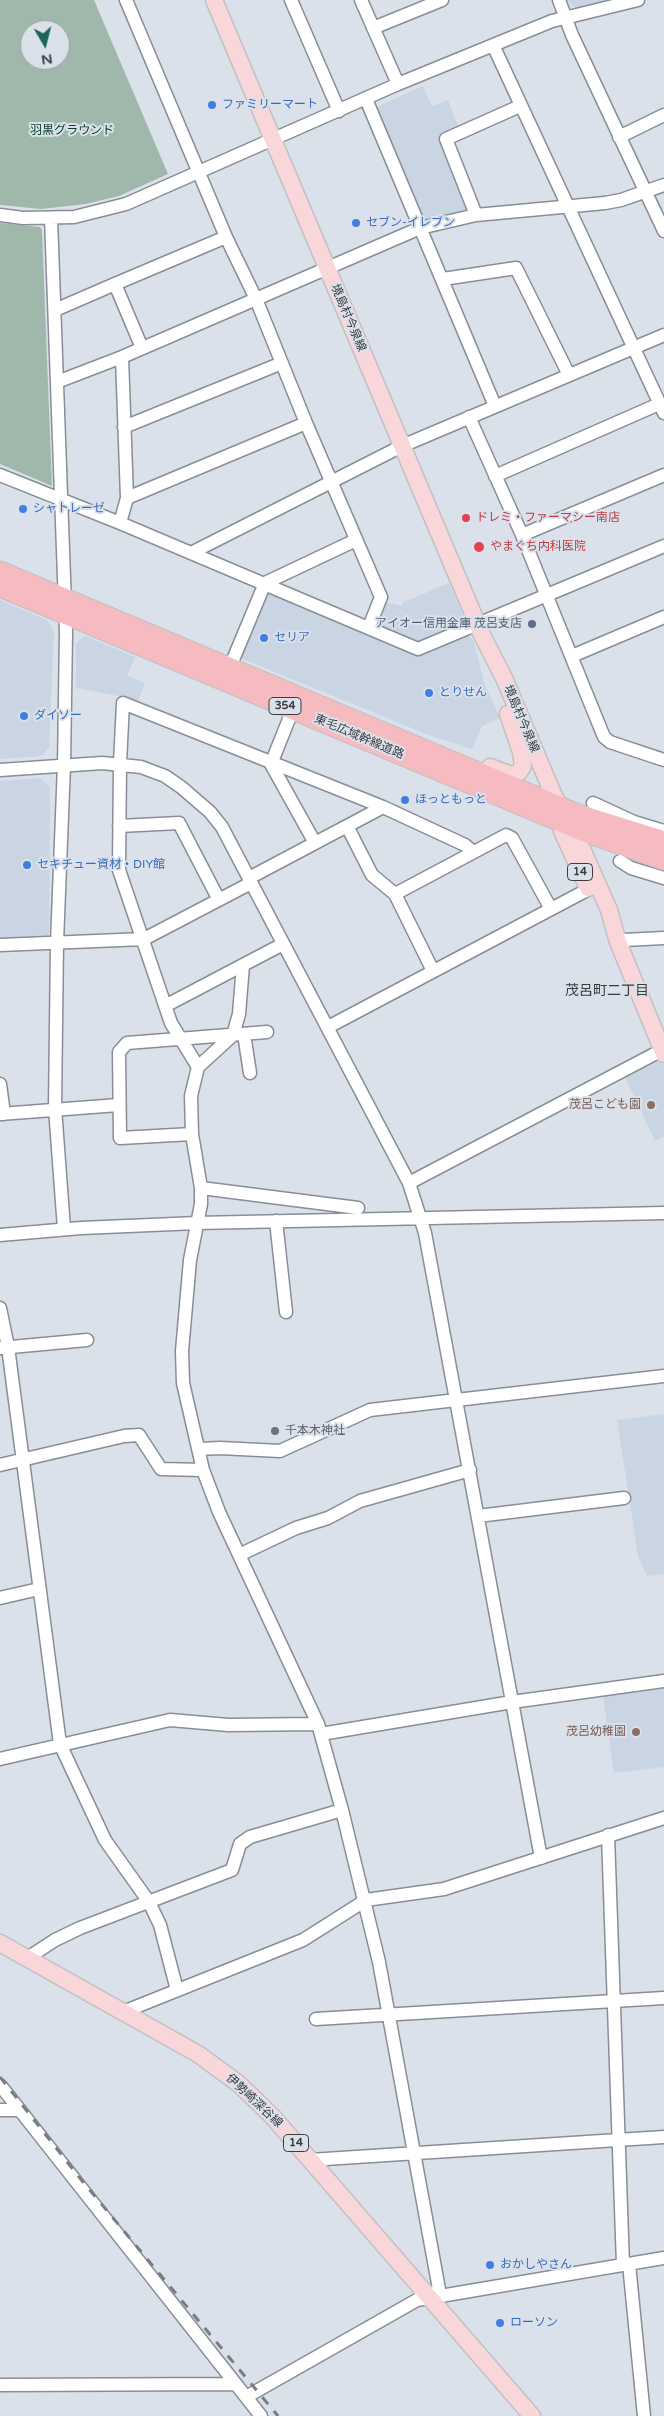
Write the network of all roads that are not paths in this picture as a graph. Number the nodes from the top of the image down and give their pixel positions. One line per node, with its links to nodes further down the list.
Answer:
1 (126, 0): 18 (street)
2 (214, 0): 17 (main road, 境島村今泉線)
3 (291, 0): 14 (street)
4 (361, 0): 9 (street)
5 (559, 0): 8 (street)
6 (638, 0): 8 (street)
7 (438, 1): 9 (street)
8 (564, 16): 10 (street); 16 (street)
9 (373, 28): 11 (street)
10 (493, 45): 11 (street); 13 (street)
11 (398, 84): 12 (street)
12 (366, 99): 14 (street); 25 (street)
13 (520, 106): 21 (street); 23 (street)
14 (339, 111): 17 (street)
15 (664, 115): 16 (street)
16 (620, 137): 20 (street)
17 (274, 141): 18 (street); 28 (main road, 境島村今泉線)
18 (200, 173): 24 (street); 27 (street)
19 (664, 185): 20 (street)
20 (645, 192): 21 (street); 26 (street)
21 (567, 206): 23 (street); 34 (street)
22 (0, 215): 24 (street)
23 (476, 215): 25 (street)
24 (51, 218): 32 (street)
25 (420, 228): 28 (street); 29 (street)
26 (664, 231)
27 (226, 237): 30 (street); 31 (street)
28 (327, 269): 31 (street); 45 (main road, 境島村今泉線)
29 (443, 279): 38 (street); 40 (street)
30 (115, 284): 32 (street); 35 (street)
31 (256, 299): 35 (street); 37 (street)
32 (55, 310): 39 (street)
33 (664, 335): 34 (street)
34 (634, 347): 38 (street); 41 (street)
35 (142, 348): 36 (street)
36 (122, 357): 39 (street); 44 (street)
37 (282, 363): 43 (street); 44 (street)
38 (570, 375): 40 (street)
39 (57, 382): 51 (street)
40 (495, 406): 42 (street)
41 (662, 409): 48 (street)
42 (470, 417): 45 (street); 48 (street)
43 (306, 422): 49 (street); 50 (street)
44 (124, 427): 50 (street)
45 (402, 446): 49 (street); 64 (main road, 境島村今泉線)
46 (664, 475): 53 (street)
47 (0, 476): 51 (street)
48 (494, 476): 53 (street)
49 (330, 481): 54 (street); 56 (street)
50 (126, 498): 52 (street)
51 (61, 501): 52 (street); 61 (street)
52 (120, 523): 56 (street)
53 (522, 536): 60 (street)
54 (356, 540): 58 (street); 63 (street)
55 (664, 546): 60 (street)
56 (191, 553): 58 (street)
57 (0, 571): 61 (highway, 東毛広域幹線道路 / 354)
58 (265, 584): 63 (street); 66 (street)
59 (0, 587): 61 (highway, 東毛広域幹線道路 / 354)
60 (546, 596): 64 (street); 65 (street)
61 (65, 606): 66 (highway, 東毛広域幹線道路 / 354); 67 (highway, 東毛広域幹線道路 / 354); 73 (street)
62 (664, 617): 65 (street)
63 (369, 627): 64 (street)
64 (480, 630): 68 (main road, 境島村今泉線); 77 (main road, 境島村今泉線)
65 (572, 656): 70 (street)
66 (230, 667): 69 (highway, 東毛広域幹線道路 / 354)
67 (293, 709): 72 (street); 77 (highway, 東毛広域幹線道路 / 354)
68 (508, 714): 69 (main road); 77 (main road, 境島村今泉線)
69 (440, 754): 77 (highway, 東毛広域幹線道路 / 354)
70 (664, 760)
71 (120, 763): 72 (street); 73 (street); 79 (street); 88 (street)
72 (271, 764): 76 (street); 83 (street)
73 (64, 765): 74 (street); 95 (street)
74 (0, 770)
75 (593, 803): 78 (street)
76 (383, 807): 80 (street); 84 (street)
77 (558, 812): 78 (highway, 東毛広域幹線道路 / 354); 85 (highway, 東毛広域幹線道路 / 354); 89 (main road, 14); 96 (main road, 14)
78 (626, 824): 81 (street); 82 (highway, 東毛広域幹線道路 / 354)
79 (119, 826): 91 (street); 94 (street)
80 (348, 826): 83 (street); 90 (street)
81 (664, 831)
82 (664, 841)
83 (315, 843): 88 (street)
84 (473, 852): 90 (street); 92 (street)
85 (664, 860)
86 (620, 861): 87 (street)
87 (664, 878)
88 (250, 880): 91 (street); 97 (street)
89 (588, 889): 92 (street); 96 (main road, 14)
90 (395, 894): 100 (street)
91 (219, 900): 94 (street)
92 (551, 909): 100 (street)
93 (664, 938): 96 (street)
94 (144, 939): 95 (street); 101 (street)
95 (56, 942): 98 (street); 111 (street)
96 (618, 942): 106 (main road, 14)
97 (283, 944): 99 (street); 102 (street)
98 (0, 945)
99 (243, 965): 101 (street); 104 (street)
100 (433, 971): 102 (street)
101 (165, 1006): 105 (street)
102 (328, 1026): 114 (street)
103 (267, 1032): 104 (street)
104 (239, 1034): 105 (street); 107 (street); 108 (street)
105 (179, 1039): 107 (street); 110 (street)
106 (663, 1051): 114 (street)
107 (198, 1067): 113 (street)
108 (250, 1073)
109 (0, 1084): 112 (street)
110 (118, 1105): 111 (street); 113 (street)
111 (55, 1108): 112 (street); 121 (street)
112 (2, 1114)
113 (192, 1134): 115 (street)
114 (409, 1183): 118 (street)
115 (200, 1188): 116 (street); 120 (street)
116 (358, 1208)
117 (664, 1213): 118 (street)
118 (422, 1217): 119 (street); 128 (street)
119 (276, 1222): 120 (street); 124 (street)
120 (198, 1223): 121 (street); 129 (street)
121 (64, 1229): 122 (street)
122 (0, 1235)
123 (0, 1308): 126 (street)
124 (286, 1312)
125 (87, 1340): 126 (street)
126 (4, 1348): 130 (street)
127 (664, 1376): 128 (street)
128 (456, 1398): 129 (street); 133 (street)
129 (199, 1450): 132 (street)
130 (22, 1461): 131 (street); 132 (street); 137 (street)
131 (0, 1465)
132 (203, 1470): 136 (street)
133 (470, 1470): 135 (street); 136 (street)
134 (624, 1498): 135 (street)
135 (478, 1516): 140 (street)
136 (239, 1555): 141 (street)
137 (39, 1589): 138 (street); 142 (street)
138 (0, 1598)
139 (664, 1681): 140 (street)
140 (512, 1702): 141 (street); 147 (street)
141 (320, 1729): 142 (street); 144 (street)
142 (60, 1744): 143 (street); 149 (street)
143 (0, 1759)
144 (342, 1810): 148 (street); 149 (street)
145 (664, 1818): 146 (street)
146 (608, 1835): 147 (street); 154 (street)
147 (541, 1858): 148 (street)
148 (366, 1900): 152 (street); 156 (street)
149 (149, 1902): 151 (street); 152 (street)
150 (0, 1943): 151 (main road, 伊勢崎深谷線 / 14)
151 (26, 1959): 155 (main road, 伊勢崎深谷線 / 14)
152 (177, 1990): 155 (street)
153 (664, 1998): 154 (street)
154 (615, 2001): 156 (street); 162 (street)
155 (123, 2012): 164 (main road, 伊勢崎深谷線 / 14)
156 (389, 2015): 157 (street); 163 (street)
157 (316, 2019)
158 (0, 2085): 160 (street)
159 (0, 2110): 160 (street)
160 (19, 2110): 168 (street)
161 (664, 2137): 162 (street)
162 (620, 2140): 163 (street); 166 (street)
163 (415, 2154): 164 (street); 167 (street)
164 (310, 2160): 167 (main road, 伊勢崎深谷線 / 14)
165 (664, 2258): 166 (street)
166 (626, 2265): 167 (street); 173 (street)
167 (428, 2299): 170 (street); 172 (main road, 伊勢崎深谷線 / 14)
168 (235, 2384): 169 (street); 170 (street)
169 (0, 2386)
170 (246, 2397): 171 (street)
171 (261, 2416)
172 (532, 2416)
173 (644, 2416)

